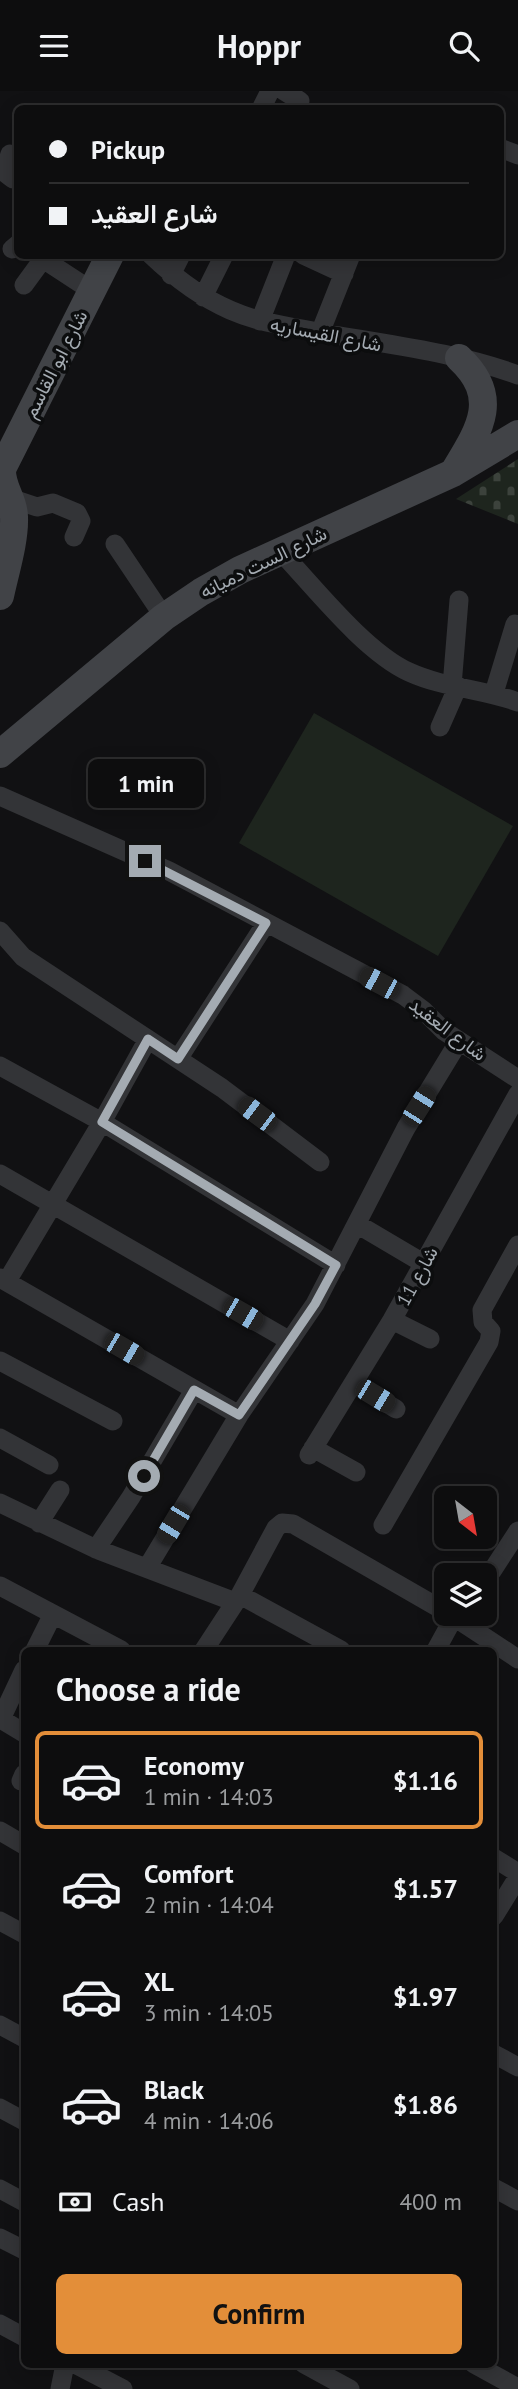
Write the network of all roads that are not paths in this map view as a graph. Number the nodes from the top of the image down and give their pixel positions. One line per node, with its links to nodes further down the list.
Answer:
1 (9, 153): 2 (street)
2 (13, 179)
3 (39, 259): 13 (street)
4 (43, 259): 14 (street)
5 (108, 259): 14 (street, شارع ابو القاسم)
6 (155, 259): 12 (street, شارع القيساريه)
7 (179, 259): 12 (street)
8 (222, 259): 15 (street)
9 (284, 259): 16 (street)
10 (321, 259): 11 (street)
11 (347, 265): 17 (street)
12 (171, 275): 15 (street, شارع القيساريه)
13 (24, 285)
14 (92, 291): 22 (street, شارع ابو القاسم)
15 (203, 297): 16 (street, شارع القيساريه)
16 (260, 321): 17 (street, شارع القيساريه)
17 (320, 333): 18 (street, شارع القيساريه)
18 (459, 358): 19 (street, شارع القيساريه); 21 (street)
19 (518, 375)
20 (518, 434): 21 (street, شارع الست دميانه)
21 (453, 473): 25 (street, شارع الست دميانه)
22 (5, 496): 23 (street); 26 (street, شارع ابو القاسم)
23 (74, 537)
24 (115, 544): 28 (street)
25 (281, 552): 28 (street, شارع الست دميانه); 30 (street)
26 (0, 596)
27 (459, 600): 30 (street)
28 (164, 617): 34 (street, شارع الست دميانه)
29 (515, 624): 31 (street)
30 (455, 686): 31 (street); 33 (street)
31 (494, 693): 32 (street)
32 (518, 702)
33 (440, 727)
34 (0, 754)
35 (0, 796): 36 (street, شارع العقيد)
36 (266, 923): 39 (street, شارع العقيد); 40 (street)
37 (0, 931): 38 (street)
38 (148, 1039): 40 (street); 44 (street)
39 (459, 1041): 42 (street, شارع العقيد); 48 (street)
40 (178, 1059): 45 (street)
41 (0, 1066): 44 (street)
42 (518, 1079)
43 (518, 1094): 50 (street, شارع 11)
44 (102, 1122): 47 (street); 51 (street)
45 (320, 1162)
46 (0, 1174): 47 (street)
47 (53, 1204): 52 (street); 55 (street)
48 (357, 1224): 50 (street); 51 (street)
49 (518, 1245): 68 (street)
50 (424, 1263): 53 (street, شارع 11)
51 (336, 1265): 55 (street)
52 (3, 1279): 58 (street)
53 (392, 1320): 54 (street); 57 (street, شارع 11)
54 (430, 1339)
55 (290, 1341): 60 (street)
56 (0, 1361): 61 (street)
57 (355, 1384): 59 (street); 64 (street, شارع 11)
58 (194, 1390): 60 (street); 70 (street)
59 (396, 1409)
60 (239, 1415): 72 (street)
61 (113, 1421)
62 (0, 1438): 63 (street)
63 (49, 1465)
64 (356, 1472)
65 (60, 1490): 67 (street)
66 (0, 1503): 67 (street)
67 (38, 1523): 70 (street)
68 (383, 1525)
69 (518, 1531): 71 (street)
70 (96, 1549): 72 (street)
71 (497, 1563)
72 (147, 1568): 74 (street)
73 (0, 1586): 76 (street)
74 (238, 1598): 75 (street); 81 (street); 82 (street)
75 (434, 1605)
76 (53, 1614): 79 (street); 80 (street)
77 (445, 1626): 83 (street)
78 (468, 1626): 84 (street)
79 (36, 1647)
80 (115, 1647)
81 (206, 1647)
82 (335, 1647)
83 (437, 1647)
84 (518, 1659)
85 (21, 1676): 86 (street)
86 (21, 1731)
87 (0, 1831): 88 (street)
88 (21, 1843)
89 (497, 1863): 90 (street)
90 (516, 1885): 91 (street)
91 (497, 1912)
92 (0, 1921): 93 (street)
93 (21, 1932)
94 (0, 2025): 95 (street)
95 (21, 2036)
96 (497, 2056): 97 (street)
97 (518, 2067)
98 (0, 2108): 99 (street)
99 (21, 2119)
100 (0, 2189): 102 (street)
101 (497, 2190): 103 (street)
102 (21, 2200)
103 (518, 2201)
104 (0, 2238): 105 (street)
105 (21, 2248)
106 (0, 2324): 107 (street)
107 (21, 2335)
108 (64, 2368): 113 (street)
109 (83, 2368): 114 (street)
110 (311, 2368): 115 (street)
111 (481, 2368): 112 (street)
112 (518, 2388)
113 (60, 2389)
114 (123, 2389)
115 (350, 2389)

